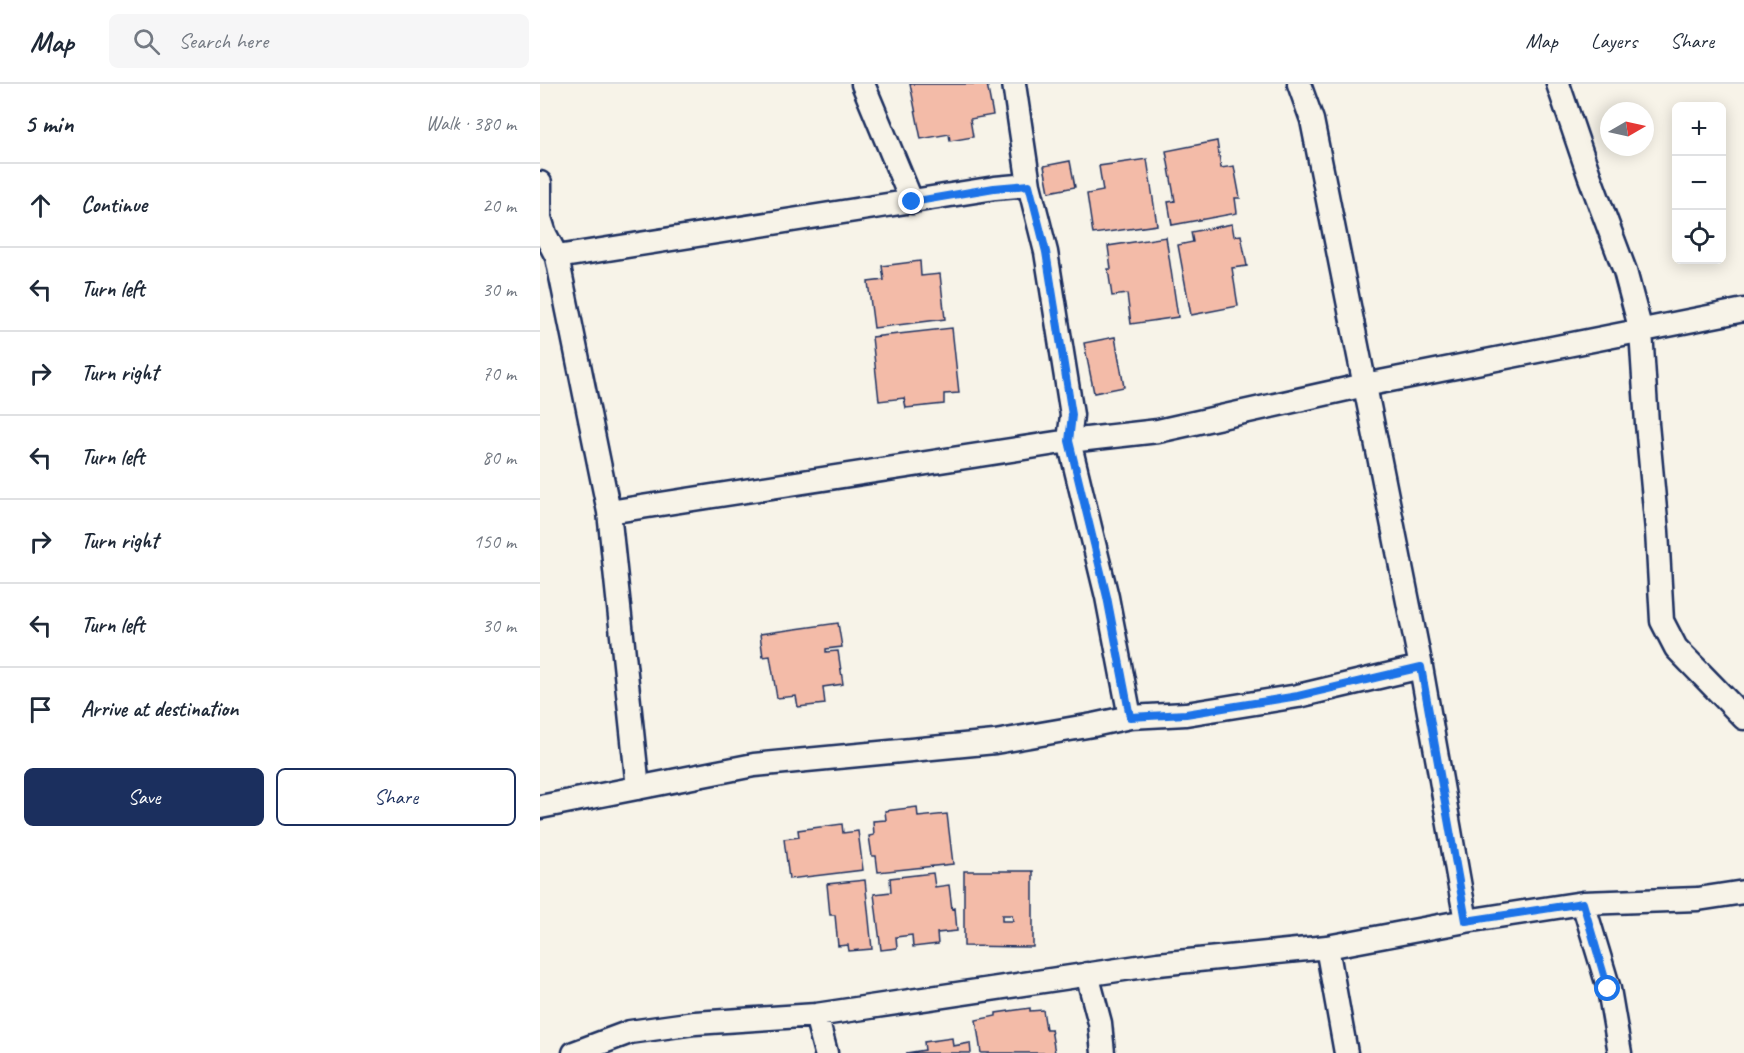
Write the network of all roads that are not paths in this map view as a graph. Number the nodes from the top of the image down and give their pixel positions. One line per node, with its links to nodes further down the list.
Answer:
1 (863, 84): 7 (street)
2 (1014, 84): 6 (street)
3 (1299, 84): 12 (street)
4 (1558, 84): 11 (street)
5 (540, 183): 8 (street)
6 (1029, 185): 7 (street); 13 (street)
7 (912, 202): 9 (street)
8 (540, 218): 9 (street)
9 (557, 257): 14 (street)
10 (1744, 310): 11 (street)
11 (1641, 331): 12 (street); 17 (street)
12 (1365, 385): 13 (street); 15 (street)
13 (1069, 441): 14 (street); 16 (street)
14 (609, 512): 18 (street)
15 (1421, 667): 16 (street); 22 (street)
16 (1130, 717): 18 (street)
17 (1744, 718)
18 (638, 788): 19 (street)
19 (540, 807)
20 (1744, 892): 21 (street)
21 (1583, 903): 22 (street); 30 (street)
22 (1466, 921): 23 (street)
23 (1327, 947): 24 (street); 29 (street)
24 (1087, 974): 25 (street); 28 (street)
25 (816, 1015): 26 (street); 27 (street)
26 (574, 1053)
27 (826, 1053)
28 (1103, 1053)
29 (1346, 1053)
30 (1620, 1053)

